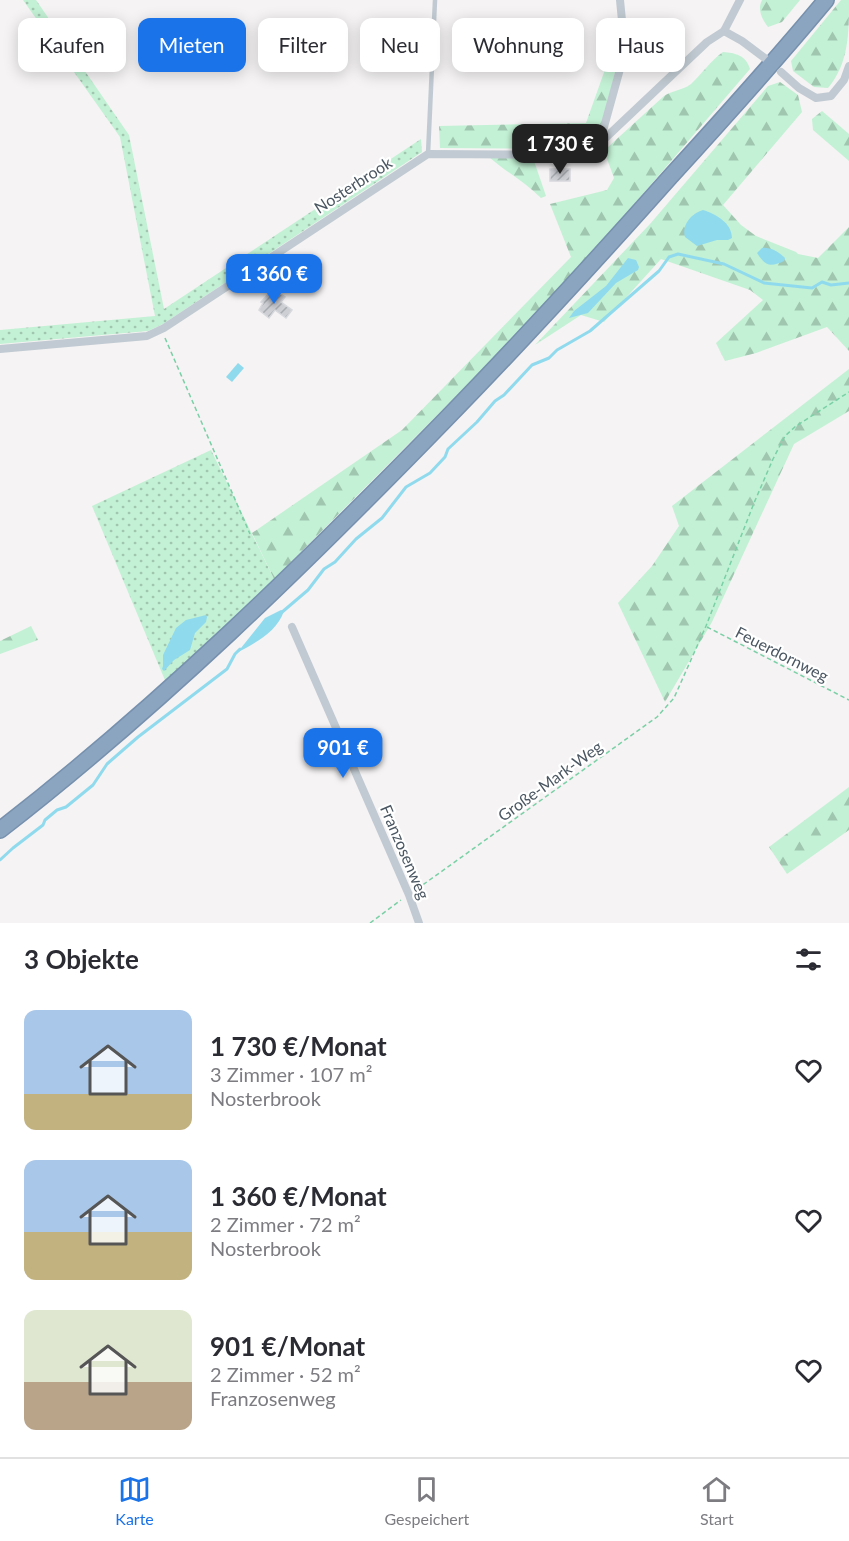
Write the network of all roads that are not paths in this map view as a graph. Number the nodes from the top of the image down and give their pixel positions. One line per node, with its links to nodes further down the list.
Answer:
1 (435, 0): 10 (lane)
2 (620, 0): 9 (street)
3 (740, 0): 5 (street)
4 (826, 0): 13 (highway)
5 (724, 31): 6 (street); 9 (street)
6 (766, 59)
7 (849, 66): 8 (street)
8 (781, 72)
9 (599, 145): 10 (street)
10 (428, 154): 11 (street, Nosterbrook)
11 (0, 349)
12 (292, 627): 14 (street, Franzosenweg)
13 (0, 830)
14 (419, 923)

